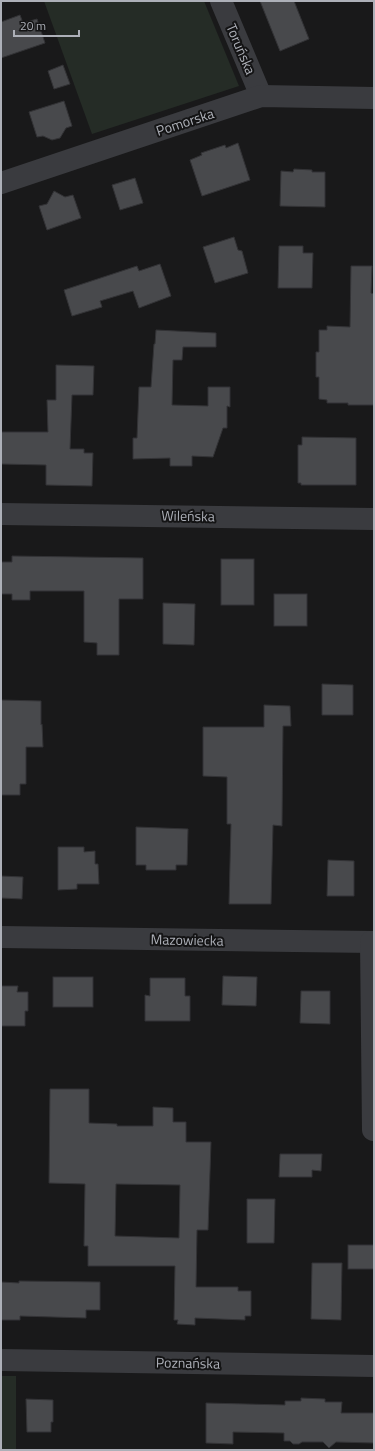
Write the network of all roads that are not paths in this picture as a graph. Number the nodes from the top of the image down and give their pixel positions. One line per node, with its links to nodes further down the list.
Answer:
1 (221, 1): 2 (street, Toruńska)
2 (261, 96): 3 (street, Pomorska); 4 (street, Pomorska)
3 (374, 98)
4 (1, 183)
5 (1, 514): 6 (street, Wileńska)
6 (374, 518)
7 (1, 937): 8 (street, Mazowiecka)
8 (373, 942): 9 (street)
9 (373, 1130)
10 (1, 1360): 11 (street, Poznańska)
11 (374, 1366)

